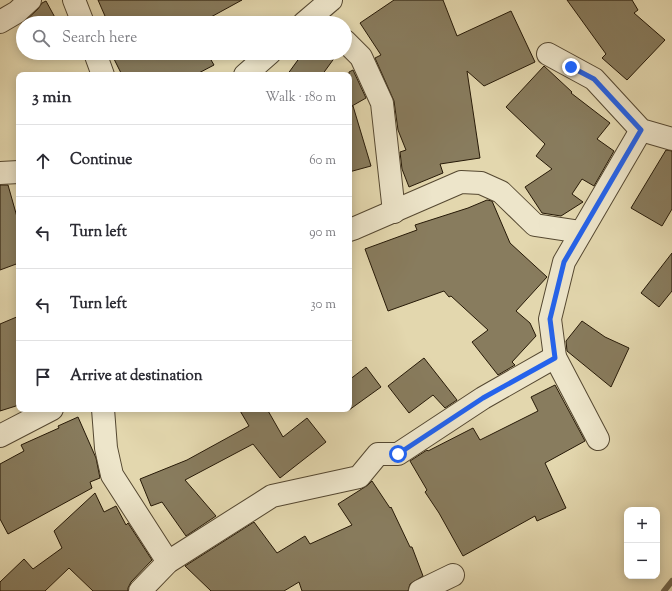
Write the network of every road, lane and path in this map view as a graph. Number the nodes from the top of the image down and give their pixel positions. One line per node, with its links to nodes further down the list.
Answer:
1 (30, 0): 6 (street)
2 (74, 0): 4 (street)
3 (331, 0): 5 (street)
4 (80, 16)
5 (317, 16)
6 (0, 22)
7 (352, 48): 17 (street)
8 (548, 54): 13 (street)
9 (98, 60): 11 (street)
10 (262, 60): 12 (street)
11 (102, 72)
12 (248, 72)
13 (641, 130): 14 (street); 19 (street)
14 (672, 139)
15 (16, 172): 16 (street)
16 (0, 173)
17 (394, 212): 18 (street); 19 (street)
18 (352, 229)
19 (582, 232): 20 (street)
20 (555, 358): 24 (street); 25 (street)
21 (46, 412): 23 (street)
22 (103, 412): 25 (street)
23 (0, 436)
24 (598, 439)
25 (168, 562): 27 (street)
26 (453, 574): 28 (street)
27 (140, 591)
28 (420, 591)

